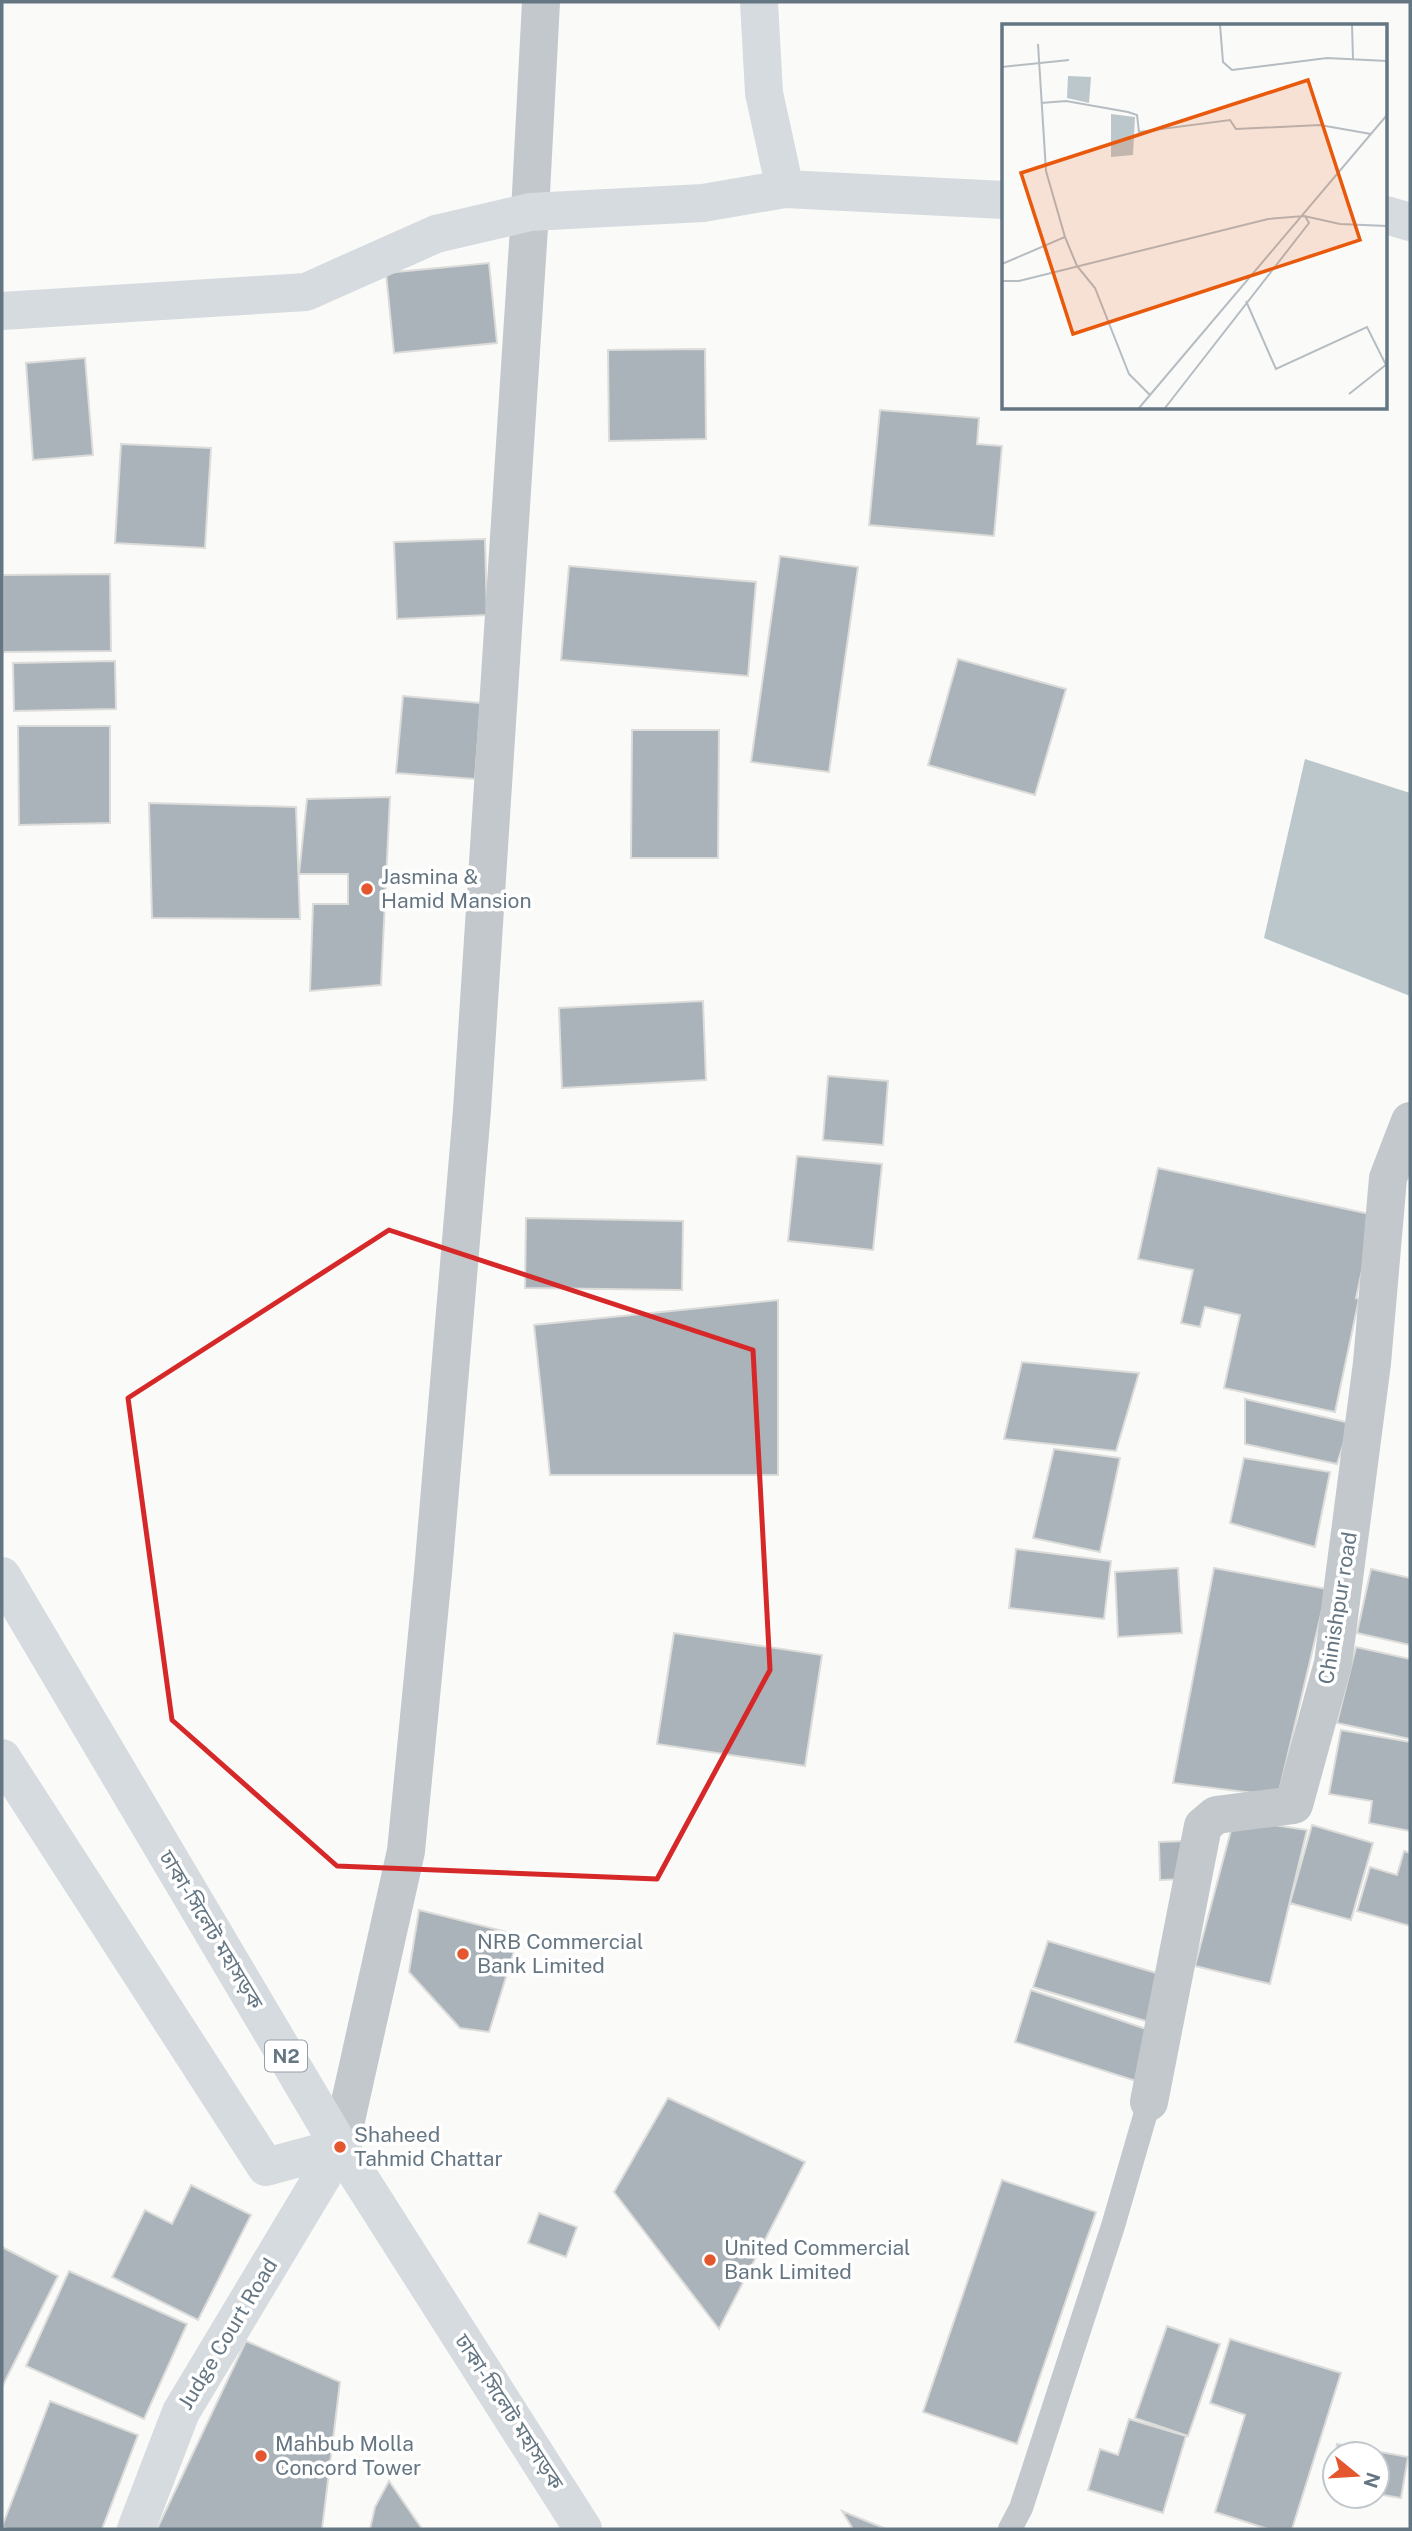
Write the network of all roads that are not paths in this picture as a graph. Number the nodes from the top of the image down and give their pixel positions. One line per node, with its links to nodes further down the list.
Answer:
1 (541, 2): 5 (street)
2 (760, 2): 3 (main road)
3 (785, 189): 4 (main road); 5 (main road)
4 (1002, 200)
5 (530, 212): 8 (main road); 13 (street)
6 (1388, 216): 7 (main road)
7 (1410, 222)
8 (2, 311)
9 (1410, 1121): 12 (street, Chinishpur road)
10 (2, 1576): 13 (main road, ঢাকা-সিলেট মহাসড়ক / N2)
11 (2, 1758): 13 (main road)
12 (1149, 2102): 16 (lane)
13 (340, 2147): 14 (main road, Judge Court Road); 15 (main road, ঢাকা-সিলেট মহাসড়ক / N2)
14 (136, 2529)
15 (583, 2529)
16 (1010, 2529)

